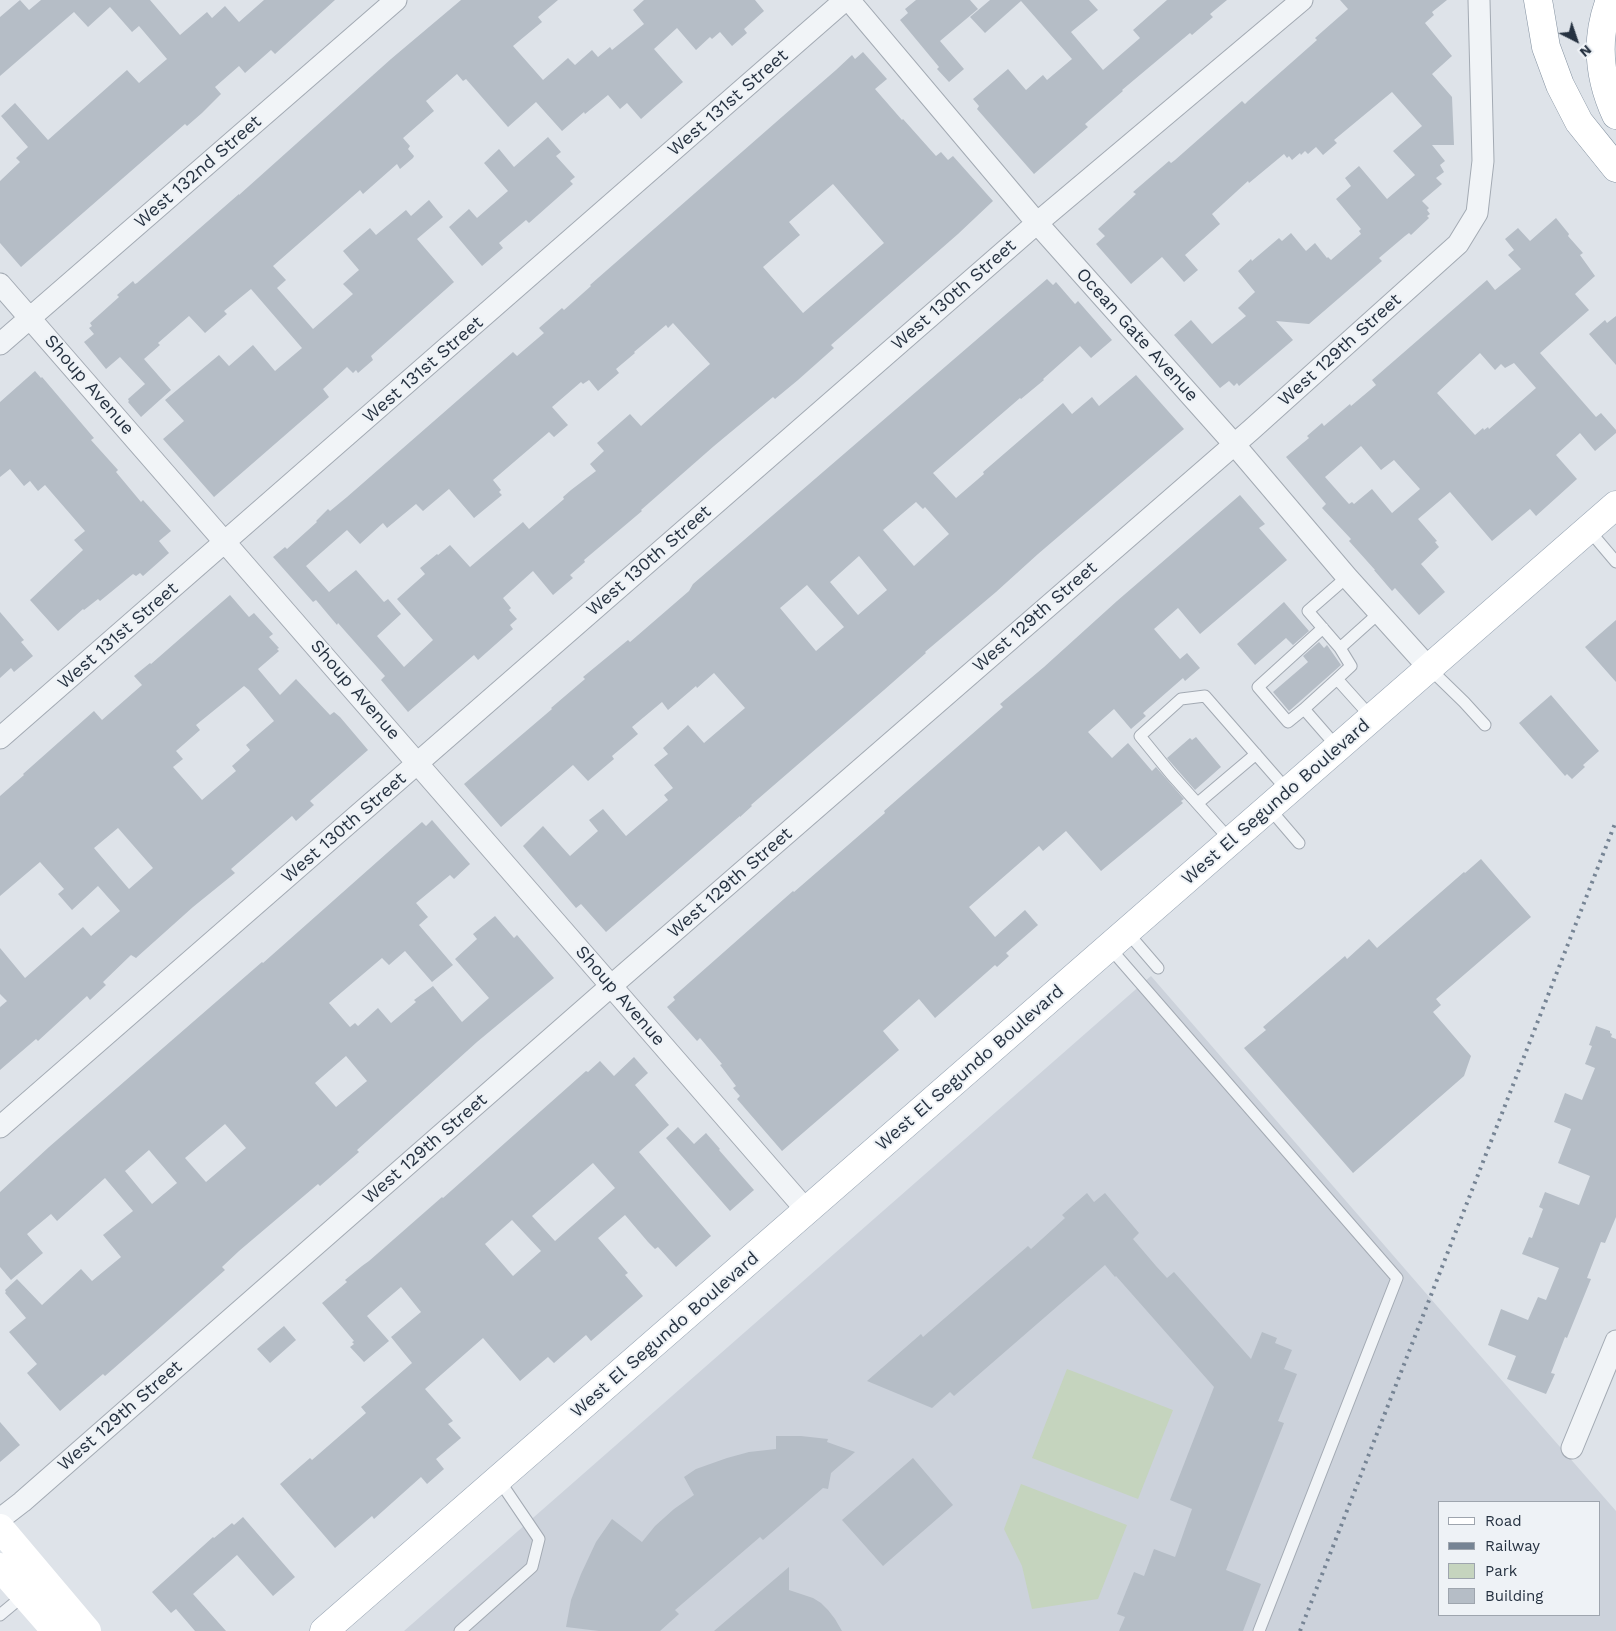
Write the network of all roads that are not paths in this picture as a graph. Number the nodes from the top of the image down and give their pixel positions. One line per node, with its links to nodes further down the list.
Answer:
1 (396, 0): 12 (street, West 132nd Street)
2 (845, 0): 17 (street, West 131st Street)
3 (849, 0): 10 (street, Ocean Gate Avenue)
4 (1302, 0): 10 (street, West 130th Street)
5 (1479, 0): 14 (street, West 129th Street)
6 (1538, 0): 9 (main road)
7 (1610, 0): 8 (main road)
8 (1616, 115)
9 (1616, 168)
10 (1037, 223): 14 (street, Ocean Gate Avenue); 31 (street, West 130th Street)
11 (0, 284): 12 (street, Shoup Avenue)
12 (30, 318): 13 (street, West 132nd Street); 17 (street, Shoup Avenue)
13 (0, 344)
14 (1234, 444): 19 (street, Ocean Gate Avenue); 38 (street, West 129th Street)
15 (1616, 505): 16 (main road, West El Segundo Boulevard)
16 (1588, 529): 18 (lane); 23 (main road, West El Segundo Boulevard)
17 (226, 542): 28 (street, West 131st Street); 31 (street, Shoup Avenue)
18 (1616, 562)
19 (1347, 577): 20 (street, Ocean Gate Avenue); 21 (lane)
20 (1379, 613): 22 (lane); 23 (street, Ocean Gate Avenue)
21 (1323, 628): 22 (lane); 25 (lane)
22 (1340, 648): 24 (lane)
23 (1429, 668): 26 (main road, West El Segundo Boulevard); 27 (lane)
24 (1337, 679): 25 (lane); 26 (lane)
25 (1304, 709): 29 (lane)
26 (1372, 718): 29 (main road, West El Segundo Boulevard)
27 (1485, 725)
28 (0, 738)
29 (1338, 748): 32 (main road, West El Segundo Boulevard)
30 (1256, 754): 32 (lane); 33 (lane); 33 (lane)
31 (418, 763): 38 (street, Shoup Avenue); 39 (street, West 130th Street)
32 (1278, 800): 34 (main road, West El Segundo Boulevard); 35 (lane)
33 (1198, 803): 34 (lane)
34 (1232, 841): 36 (main road, West El Segundo Boulevard)
35 (1299, 843)
36 (1118, 940): 37 (lane); 40 (main road, West El Segundo Boulevard); 53 (lane)
37 (1158, 968)
38 (611, 986): 40 (street, Shoup Avenue); 44 (street, West 129th Street)
39 (0, 1127)
40 (808, 1211): 43 (main road, West El Segundo Boulevard)
41 (1616, 1340): 42 (street)
42 (1572, 1448)
43 (499, 1480): 51 (main road, West El Segundo Boulevard); 52 (lane)
44 (0, 1519)
45 (0, 1528): 50 (main road)
46 (0, 1567): 47 (main road)
47 (24, 1595): 48 (lane); 49 (main road)
48 (0, 1615)
49 (56, 1631)
50 (87, 1631)
51 (324, 1631)
52 (460, 1631)
53 (1259, 1631)

